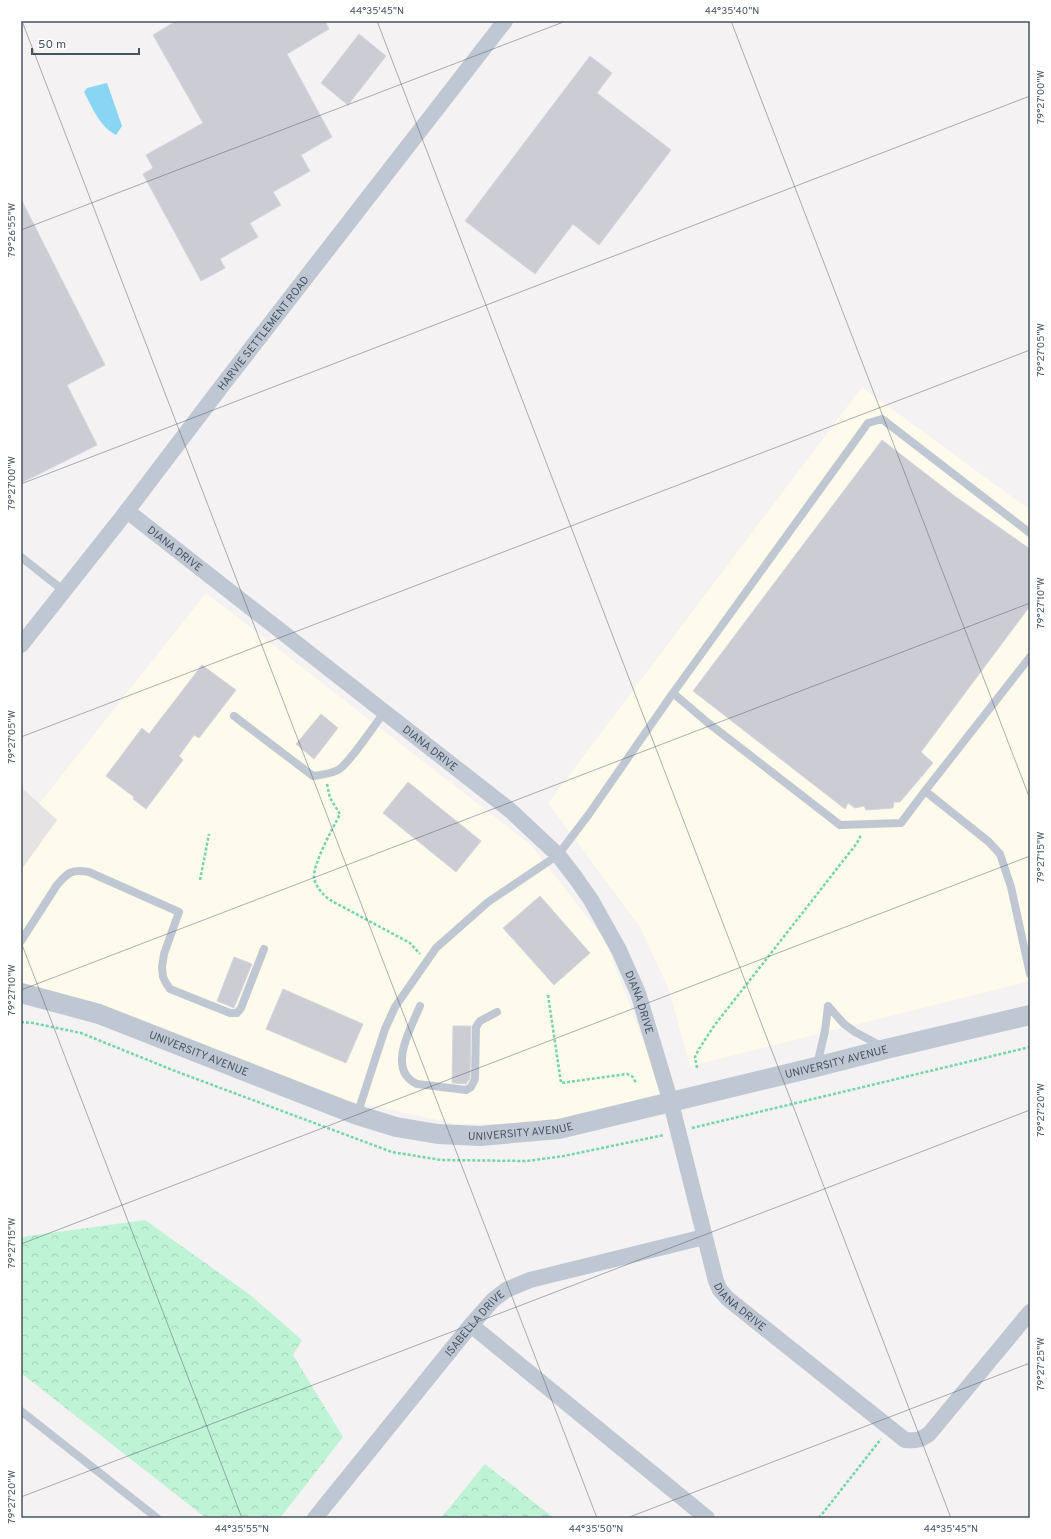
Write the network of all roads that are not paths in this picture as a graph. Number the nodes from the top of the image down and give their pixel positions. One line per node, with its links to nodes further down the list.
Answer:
1 (505, 21): 2 (street, HARVIE SETTLEMENT ROAD)
2 (127, 511): 5 (street, HARVIE SETTLEMENT ROAD); 9 (street, DIANA DRIVE)
3 (1030, 533): 8 (lane)
4 (21, 557): 5 (lane)
5 (64, 591): 6 (street, HARVIE SETTLEMENT ROAD)
6 (21, 645)
7 (1030, 657): 11 (lane)
8 (673, 692): 11 (lane); 12 (lane)
9 (384, 713): 10 (lane); 12 (street, DIANA DRIVE)
10 (234, 716)
11 (925, 791): 15 (lane)
12 (558, 855): 22 (street, DIANA DRIVE); 23 (lane)
13 (21, 941): 14 (lane)
14 (264, 949)
15 (1030, 974)
16 (21, 994): 23 (street, UNIVERSITY AVENUE)
17 (420, 1006): 18 (lane)
18 (498, 1012)
19 (1030, 1015): 20 (street, UNIVERSITY AVENUE)
20 (886, 1048): 21 (street, UNIVERSITY AVENUE); 21 (lane)
21 (816, 1067): 22 (street, UNIVERSITY AVENUE)
22 (671, 1103): 23 (street, UNIVERSITY AVENUE); 24 (street, DIANA DRIVE)
23 (357, 1115)
24 (704, 1237): 25 (street, DIANA DRIVE); 26 (street, ISABELLA DRIVE)
25 (1030, 1312)
26 (471, 1325): 29 (street, ISABELLA DRIVE); 30 (street)
27 (21, 1411): 28 (lane)
28 (157, 1518)
29 (315, 1518)
30 (707, 1518)

